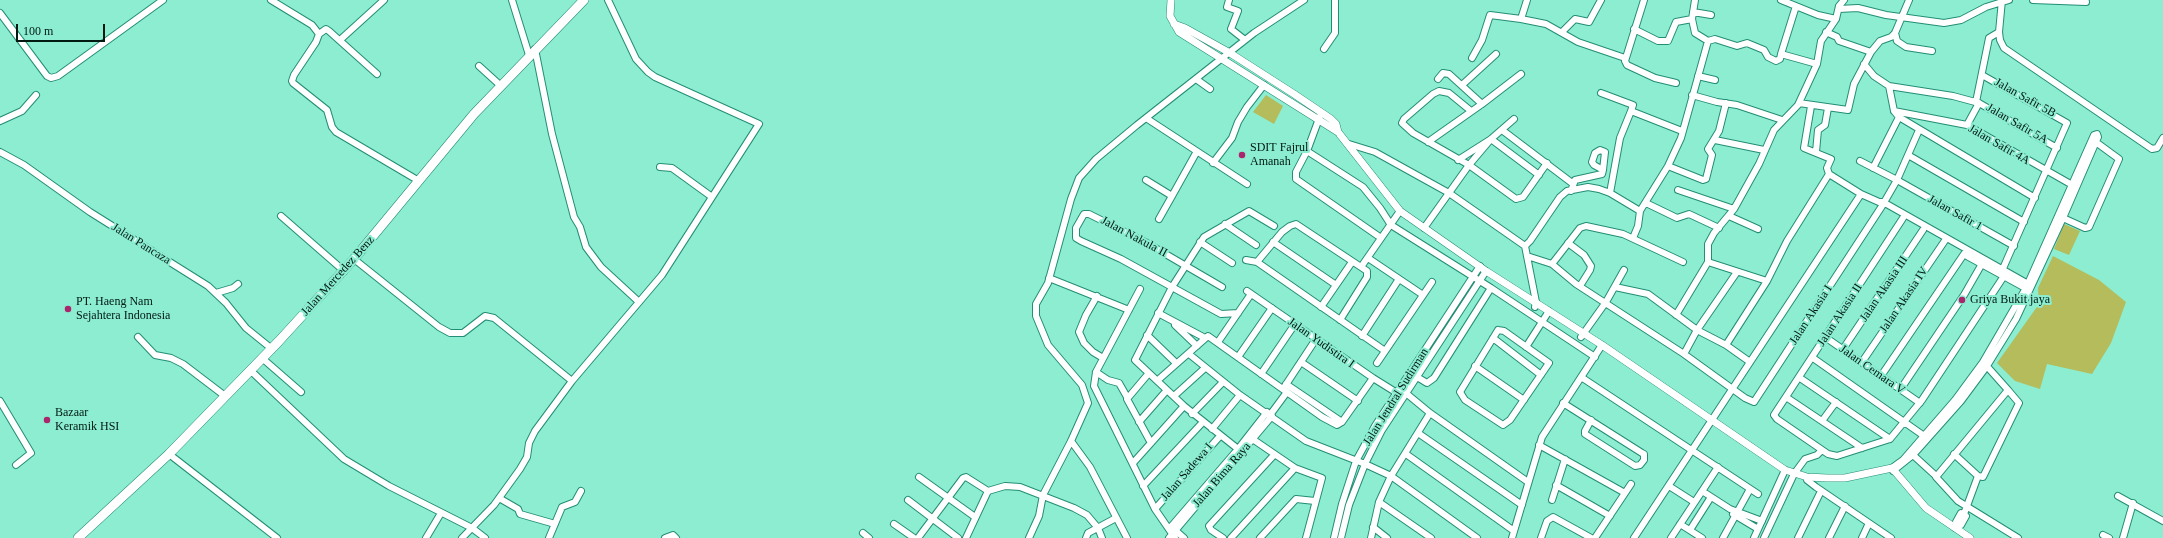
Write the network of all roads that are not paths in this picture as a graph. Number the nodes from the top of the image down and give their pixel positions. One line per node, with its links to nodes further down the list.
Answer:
1 (163, 0): 25 (street)
2 (271, 0): 37 (street)
3 (384, 0): 38 (street)
4 (512, 0): 43 (street)
5 (584, 0): 43 (main road, Jalan Mercedez Benz)
6 (608, 0): 124 (street)
7 (1171, 0): 31 (street)
8 (1229, 0): 39 (street)
9 (1304, 0): 39 (street)
10 (1335, 0): 41 (street)
11 (1527, 0): 28 (street)
12 (1601, 0): 33 (street)
13 (1644, 0): 32 (street)
14 (1695, 0): 24 (street)
15 (1781, 0): 22 (street)
16 (1844, 0): 23 (street)
17 (1909, 0): 27 (street)
18 (2009, 0): 20 (street)
19 (2033, 0): 21 (street)
20 (2003, 2): 27 (street); 35 (street)
21 (2086, 2)
22 (1796, 6): 30 (street); 47 (street)
23 (1839, 8): 27 (street); 30 (street)
24 (1693, 12): 26 (street); 29 (street)
25 (0, 13)
26 (1710, 15)
27 (1902, 17): 36 (street)
28 (1521, 19): 33 (street); 48 (street)
29 (1692, 19): 32 (street); 40 (street)
30 (1836, 19): 34 (street)
31 (1174, 24): 45 (street); 50 (street)
32 (1634, 29): 49 (street)
33 (1562, 32): 49 (street)
34 (1826, 32): 44 (street); 51 (street)
35 (1999, 32): 56 (street); 89 (street)
36 (1895, 33): 42 (street); 44 (street)
37 (319, 34): 38 (street); 115 (street)
38 (340, 40): 54 (street)
39 (1245, 40): 45 (street)
40 (1708, 41): 47 (street); 57 (street)
41 (1324, 49)
42 (1932, 51)
43 (532, 52): 64 (main road, Jalan Mercedez Benz); 191 (street)
44 (1871, 52): 52 (street)
45 (1230, 53): 50 (street); 79 (street)
46 (1496, 54): 63 (street)
47 (1781, 54): 51 (street)
48 (1472, 58)
49 (1625, 58): 61 (street)
50 (1221, 59): 58 (street); 62 (street)
51 (1817, 64): 72 (street)
52 (1864, 64): 65 (street); 75 (street)
53 (479, 66): 64 (street)
54 (377, 74)
55 (1520, 74): 73 (street)
56 (1982, 75): 70 (street); 94 (street, Jalan Safir 5B)
57 (1698, 76): 60 (street); 69 (street)
58 (1196, 79): 66 (street); 80 (street)
59 (1438, 79): 63 (street)
60 (1715, 80)
61 (1676, 84)
62 (1264, 85): 79 (street); 103 (street)
63 (1462, 85): 73 (street)
64 (500, 86): 115 (main road, Jalan Mercedez Benz)
65 (1889, 86): 70 (street, Jalan Safir 5A); 78 (street)
66 (1210, 89)
67 (1601, 93): 77 (street)
68 (36, 94): 84 (street)
69 (1692, 95): 71 (street); 88 (street)
70 (1978, 102): 85 (street); 94 (street, Jalan Safir 5A)
71 (1726, 103): 83 (street); 91 (street)
72 (1799, 103): 74 (street); 83 (street)
73 (1482, 104): 76 (street)
74 (1812, 106): 75 (street); 98 (street)
75 (1828, 108): 98 (street)
76 (1471, 111): 92 (street); 92 (street)
77 (1632, 111): 88 (street); 122 (street)
78 (1894, 111): 81 (street); 85 (street, Jalan Safir 4A)
79 (1320, 116): 93 (street); 96 (street)
80 (1146, 118): 99 (street); 174 (street)
81 (1899, 118): 87 (street); 108 (street)
82 (1514, 119): 86 (street)
83 (1782, 120): 95 (street)
84 (0, 121)
85 (1967, 125): 110 (street, Jalan Safir 4A)
86 (1502, 130): 90 (street); 104 (street)
87 (1919, 130): 100 (street); 126 (street)
88 (1682, 131): 106 (street)
89 (2163, 138)
90 (1491, 139): 101 (street); 105 (street); 112 (street)
91 (1714, 140): 95 (street); 106 (street)
92 (1428, 142): 101 (street)
93 (1349, 144): 121 (street); 130 (street)
94 (2057, 148): 110 (street)
95 (1764, 150): 129 (street)
96 (1307, 151): 139 (street); 145 (street)
97 (0, 152): 188 (street, Jalan Pancaza)
98 (1816, 152): 111 (street)
99 (1196, 153): 103 (street); 125 (street)
100 (1908, 155): 114 (street); 137 (street)
101 (1458, 160): 105 (street)
102 (1860, 161): 108 (street, Jalan Safir 1)
103 (1213, 163): 116 (street)
104 (1547, 163): 112 (street); 117 (street)
105 (1469, 165): 112 (street); 121 (street)
106 (1668, 166): 127 (street)
107 (660, 167): 124 (street)
108 (1873, 168): 114 (street, Jalan Safir 1)
109 (1603, 170): 117 (street)
110 (2046, 172): 118 (street, Jalan Safir 4A); 126 (street)
111 (1829, 174): 123 (street); 177 (street)
112 (1539, 175)
113 (1146, 180): 125 (street)
114 (1897, 180): 128 (street); 153 (street, Jalan Safir 1)
115 (419, 181): 157 (main road, Jalan Mercedez Benz)
116 (1247, 184)
117 (1572, 184): 119 (street)
118 (2074, 186): 135 (street); 135 (street); 185 (street)
119 (1571, 190): 122 (street); 152 (street)
120 (1678, 190): 129 (street)
121 (1449, 193): 141 (street); 152 (street)
122 (1610, 193): 131 (street)
123 (1861, 194): 128 (street); 230 (street)
124 (712, 196): 191 (street)
125 (1172, 196): 136 (street)
126 (2035, 198): 137 (street)
127 (1646, 203): 131 (street); 142 (street)
128 (1881, 204): 134 (street); 147 (street); 251 (street, Jalan Akasia I)
129 (1734, 209): 133 (street)
130 (1400, 211): 139 (street); 141 (street)
131 (1640, 211): 146 (street)
132 (281, 216): 170 (street)
133 (1729, 216): 142 (street); 143 (street)
134 (1903, 218): 144 (street); 210 (street, Jalan Akasia II)
135 (2063, 218): 185 (street)
136 (1159, 219)
137 (2024, 222): 153 (street)
138 (1225, 224): 140 (street); 148 (street); 151 (street)
139 (1391, 225): 145 (street); 173 (street)
140 (1274, 226)
141 (1424, 228): 168 (street)
142 (1719, 228): 162 (street)
143 (1758, 229)
144 (1923, 230): 147 (street); 220 (street, Jalan Akasia III)
145 (1381, 238): 156 (street)
146 (1633, 238): 150 (street); 161 (street)
147 (1945, 241): 154 (street); 163 (street); 231 (street, Jalan Akasia IV)
148 (1200, 242): 164 (street); 166 (street)
149 (1273, 242): 159 (street); 160 (street); 180 (street)
150 (1568, 243): 165 (street); 181 (street)
151 (1256, 245)
152 (1525, 246): 155 (street)
153 (2014, 246): 172 (street)
154 (1964, 254): 163 (street); 242 (street, Jalan Akasia IV)
155 (1527, 256): 165 (street); 193 (street)
156 (1368, 258): 167 (street); 175 (street)
157 (354, 259): 170 (main road, Jalan Mercedez Benz); 248 (street)
158 (1246, 260): 159 (street)
159 (1257, 262): 194 (street)
160 (1352, 262): 167 (street); 180 (street)
161 (1684, 262)
162 (1708, 262): 171 (street); 200 (street)
163 (1983, 262): 172 (street); 253 (street)
164 (1232, 264)
165 (1552, 264): 181 (street)
166 (1185, 266): 182 (street); 182 (street, Jalan Nakula II); 183 (street)
167 (1361, 267): 202 (street)
168 (1483, 268): 173 (street, Jalan Jendral Sudirman); 176 (street, Jalan Jendral Sudirman); 193 (street)
169 (1624, 270): 184 (street)
170 (344, 271): 219 (main road, Jalan Mercedez Benz)
171 (1737, 272): 177 (street); 205 (street)
172 (2002, 274): 185 (street); 268 (street)
173 (1473, 277): 176 (street); 256 (street, Jalan Jendral Sudirman)
174 (1049, 278): 190 (street); 285 (street)
175 (1399, 279): 189 (street); 208 (street)
176 (1480, 281): 186 (street); 243 (street, Jalan Jendral Sudirman)
177 (1767, 281): 215 (street)
178 (1432, 282): 189 (street)
179 (238, 284): 188 (street)
180 (1336, 285): 194 (street)
181 (1580, 286): 192 (street)
182 (1172, 287): 197 (street); 198 (street)
183 (1222, 287)
184 (1615, 287): 192 (street); 200 (street)
185 (2028, 287): 234 (street)
186 (1491, 288): 203 (street); 243 (street)
187 (1140, 289): 196 (street)
188 (216, 293): 219 (street, Jalan Pancaza)
189 (1423, 295): 221 (street)
190 (1097, 296): 196 (street); 227 (street)
191 (638, 302): 248 (street)
192 (1606, 302): 207 (street); 223 (street)
193 (1536, 304): 199 (street)
194 (1321, 307): 202 (street)
195 (1272, 308): 198 (street, Jalan Yudistira I); 204 (street, Jalan Yudistira I); 225 (street)
196 (1129, 310): 227 (street)
197 (1158, 313): 201 (street); 206 (street)
198 (1238, 313): 214 (street)
199 (1548, 313): 203 (street); 207 (street)
200 (1676, 314): 205 (street)
201 (1169, 319): 211 (street); 216 (street)
202 (1340, 320): 208 (street)
203 (1542, 322): 217 (street); 224 (street)
204 (1295, 324): 213 (street, Jalan Yudistira I); 240 (street)
205 (1697, 330): 215 (street); 223 (street)
206 (1147, 335): 232 (street); 239 (street)
207 (1582, 335): 218 (street)
208 (1362, 336): 221 (street)
209 (138, 337): 259 (street)
210 (1825, 337): 220 (street, Jalan Cemara V); 228 (street, Jalan Akasia II)
211 (1205, 338): 214 (street); 216 (street)
212 (1493, 338): 217 (street); 235 (street); 241 (street)
213 (1316, 339): 229 (street, Jalan Bima Raya); 245 (street, Jalan Yudistira I)
214 (1218, 342): 225 (street)
215 (1726, 345): 230 (street)
216 (1197, 346): 222 (street)
217 (1526, 347): 241 (street)
218 (1601, 347): 224 (street); 277 (street)
219 (272, 349): 226 (main road, Jalan Mercedez Benz)
220 (1843, 349): 231 (street, Jalan Cemara V)
221 (1385, 351): 233 (street)
222 (1189, 354): 232 (street); 236 (street)
223 (1684, 354): 251 (street)
224 (1595, 356): 244 (street)
225 (1238, 357): 240 (street)
226 (262, 358): 237 (main road, Jalan Mercedez Benz); 255 (street)
227 (1103, 358): 238 (street)
228 (1813, 358): 246 (street, Jalan Akasia II); 278 (street)
229 (1300, 362): 250 (street, Jalan Bima Raya); 265 (street)
230 (1750, 362): 251 (street)
231 (1862, 362): 242 (street, Jalan Cemara V)
232 (1176, 363): 247 (street)
233 (1377, 363)
234 (1985, 364): 254 (street); 283 (street)
235 (1475, 366): 263 (street); 263 (street)
236 (1205, 368): 249 (street); 260 (street)
237 (250, 370): 259 (main road, Jalan Mercedez Benz); 339 (street)
238 (1096, 372): 261 (street); 299 (street)
239 (1149, 373): 247 (street); 261 (street)
240 (1261, 374): 250 (street)
241 (1541, 375): 263 (street)
242 (1881, 376): 253 (street, Jalan Cemara V)
243 (1417, 377): 257 (street, Jalan Jendral Sudirman)
244 (1581, 377): 267 (street); 290 (street)
245 (1373, 378): 256 (street, Jalan Yudistira I); 265 (street)
246 (1800, 378): 262 (street, Jalan Akasia II); 266 (street)
247 (1158, 380): 252 (street)
248 (572, 382): 327 (street)
249 (1223, 382): 258 (street); 271 (street)
250 (1285, 388): 265 (street); 272 (street, Jalan Bima Raya)
251 (1731, 388): 277 (street)
252 (1167, 390): 260 (street); 275 (street)
253 (1900, 390): 268 (street, Jalan Cemara V)
254 (2008, 390): 294 (street); 309 (street)
255 (301, 392)
256 (1397, 393): 257 (street); 298 (street, Jalan Jendral Sudirman)
257 (1407, 394): 270 (street); 300 (street, Jalan Jendral Sudirman)
258 (1240, 395): 272 (street); 279 (street)
259 (225, 396): 292 (main road, Jalan Mercedez Benz)
260 (1174, 396): 269 (street)
261 (1127, 397): 275 (street)
262 (1786, 397): 274 (street); 291 (street, Jalan Akasia II)
263 (1524, 400)
264 (0, 401): 301 (street)
265 (1358, 401)
266 (1836, 402): 274 (street); 284 (street)
267 (1563, 403): 273 (street); 287 (street)
268 (1920, 403): 278 (street)
269 (1184, 406): 271 (street); 286 (street)
270 (1430, 413): 280 (street); 312 (street)
271 (1192, 414): 276 (street)
272 (1269, 414): 282 (street, Jalan Bima Raya); 298 (street)
273 (1591, 420): 273 (street)
274 (1822, 421): 288 (street)
275 (1139, 422): 286 (street)
276 (1203, 422): 279 (street); 315 (street)
277 (1711, 422): 290 (street); 305 (street)
278 (1905, 422): 283 (street); 284 (street)
279 (1212, 429): 281 (street)
280 (1418, 433): 293 (street); 335 (street)
281 (1220, 436): 289 (street); 338 (street, Jalan Sadewa I)
282 (1251, 437): 289 (street, Jalan Bima Raya); 295 (street); 359 (street, Jalan Bima Raya)
283 (1925, 437): 296 (street); 304 (street)
284 (1890, 439): 288 (street)
285 (1071, 441): 324 (street); 343 (street)
286 (1151, 444): 299 (street)
287 (1540, 445): 297 (street); 312 (street)
288 (1862, 448): 291 (street)
289 (1238, 450): 359 (street, Jalan Bima Raya)
290 (1693, 450): 302 (street); 316 (street)
291 (1822, 450): 306 (street)
292 (169, 454): 362 (main road, Jalan Mercedez Benz); 363 (street)
293 (1406, 454): 307 (street); 357 (street)
294 (1954, 454): 308 (street); 309 (street)
295 (1274, 455): 303 (street); 379 (street)
296 (1913, 456): 304 (street); 308 (street)
297 (1565, 459): 313 (street); 322 (street)
298 (1356, 461): 300 (street); 383 (street, Jalan Jendral Sudirman)
299 (1133, 463): 315 (street)
300 (1365, 464): 307 (street); 384 (street, Jalan Jendral Sudirman)
301 (16, 465)
302 (1718, 467): 317 (street); 320 (street)
303 (1294, 468): 331 (street); 380 (street)
304 (1890, 470): 311 (street); 354 (street)
305 (1784, 471): 306 (street); 345 (street)
306 (1793, 475): 311 (street); 398 (street)
307 (1391, 476): 332 (street); 388 (street)
308 (1936, 476): 336 (street)
309 (1978, 476): 336 (street)
310 (919, 477): 328 (street)
311 (1807, 479): 321 (street)
312 (1528, 482): 335 (street)
313 (1556, 484): 330 (street); 341 (street)
314 (1631, 484): 322 (street)
315 (1143, 486): 338 (street)
316 (1669, 486): 333 (street); 393 (street)
317 (1750, 489): 323 (street); 340 (street)
318 (988, 490): 324 (street); 328 (street); 342 (street)
319 (581, 491): 348 (street)
320 (1702, 491): 326 (street); 333 (street)
321 (1821, 491): 337 (street); 399 (street)
322 (1625, 493): 341 (street)
323 (1758, 494)
324 (1043, 495): 353 (street); 361 (street)
325 (2118, 496): 334 (street)
326 (1711, 497): 340 (street); 356 (street)
327 (499, 498): 348 (street); 352 (street)
328 (948, 498): 342 (street); 344 (street)
329 (908, 500): 344 (street)
330 (1552, 500)
331 (1315, 501): 381 (street); 382 (street)
332 (1379, 502): 351 (street); 387 (street)
333 (1694, 502): 350 (street)
334 (2133, 503): 346 (street); 407 (street)
335 (1522, 505): 357 (street)
336 (1968, 505): 354 (street); 405 (street)
337 (1845, 506): 347 (street); 400 (street)
338 (1155, 509): 359 (street)
339 (442, 513): 352 (street); 364 (street)
340 (1736, 513): 345 (street); 355 (street); 396 (street)
341 (1610, 516): 392 (street)
342 (975, 517): 374 (street)
343 (1116, 518): 353 (street); 377 (street)
344 (932, 519): 372 (street); 373 (street)
345 (1762, 521): 355 (street)
346 (2163, 521)
347 (1869, 522): 401 (street); 402 (street)
348 (555, 524): 367 (street)
349 (894, 524): 371 (street)
350 (1680, 524): 356 (street); 394 (street)
351 (1373, 527): 385 (street); 386 (street)
352 (472, 528): 365 (street); 366 (street)
353 (1098, 528): 375 (street); 376 (street)
354 (1955, 528): 403 (street); 404 (street)
355 (1758, 529): 397 (street)
356 (1690, 530): 395 (street)
357 (1514, 531): 389 (street)
358 (863, 533): 370 (street)
359 (1172, 534): 378 (street)
360 (2103, 535): 406 (street)
361 (1033, 537)
362 (78, 538)
363 (277, 538)
364 (426, 538)
365 (462, 538)
366 (485, 538)
367 (549, 538)
368 (665, 538): 369 (street)
369 (676, 538)
370 (869, 538)
371 (914, 538)
372 (918, 538)
373 (958, 538)
374 (966, 538)
375 (1086, 538)
376 (1102, 538)
377 (1127, 538)
378 (1184, 538)
379 (1223, 538)
380 (1231, 538)
381 (1260, 538)
382 (1306, 538)
383 (1334, 538)
384 (1341, 538)
385 (1371, 538)
386 (1387, 538)
387 (1431, 538)
388 (1477, 538)
389 (1512, 538)
390 (1541, 538): 391 (street)
391 (1591, 538)
392 (1595, 538)
393 (1634, 538)
394 (1671, 538)
395 (1702, 538)
396 (1724, 538)
397 (1754, 538)
398 (1764, 538)
399 (1798, 538)
400 (1829, 538)
401 (1862, 538)
402 (1891, 538)
403 (1962, 538)
404 (1970, 538)
405 (2018, 538)
406 (2110, 538)
407 (2123, 538)

